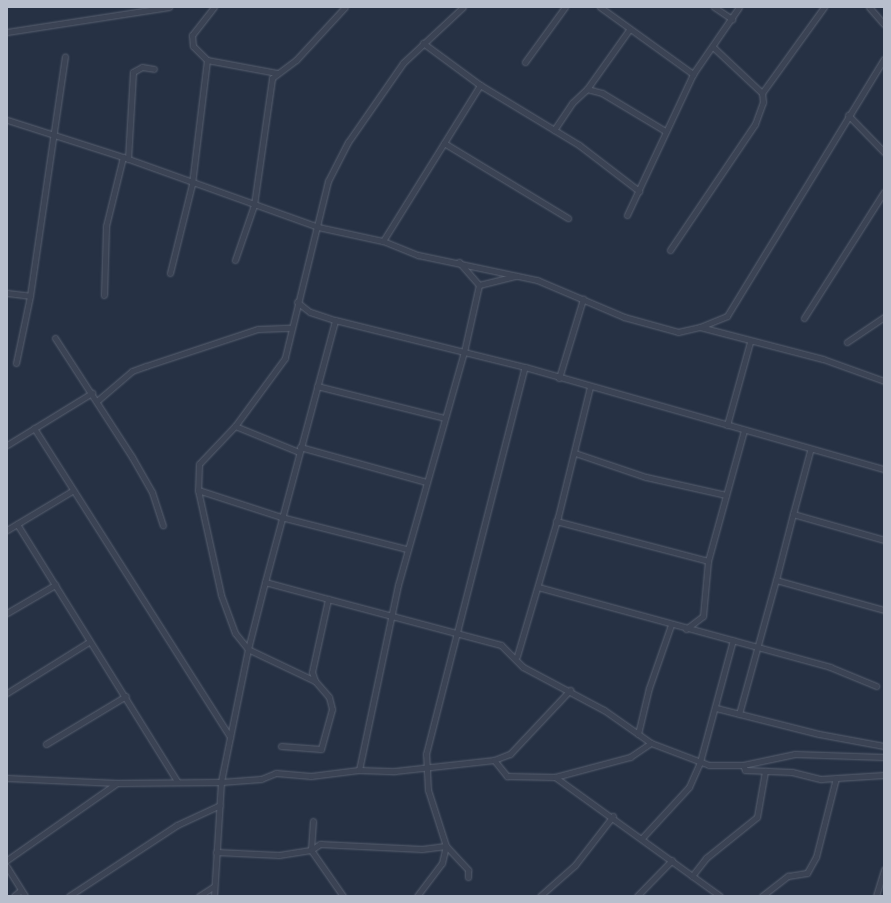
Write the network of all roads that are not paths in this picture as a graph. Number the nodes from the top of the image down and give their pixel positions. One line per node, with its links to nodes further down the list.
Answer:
1 (169, 7): 14 (street)
2 (214, 7): 18 (street)
3 (345, 7): 22 (street)
4 (463, 7): 15 (street)
5 (565, 7): 20 (street)
6 (600, 7): 13 (street)
7 (714, 7): 11 (street)
8 (739, 7): 11 (street)
9 (824, 7): 26 (street)
10 (869, 7): 12 (street)
11 (732, 19): 16 (street)
12 (884, 24)
13 (629, 30): 23 (street); 25 (street)
14 (7, 32)
15 (424, 43): 24 (street); 41 (street)
16 (713, 47): 23 (street); 26 (street)
17 (65, 57): 31 (street)
18 (207, 60): 22 (street); 35 (street)
19 (884, 60): 27 (street)
20 (525, 62)
21 (154, 69): 34 (street)
22 (277, 73): 38 (street)
23 (693, 74): 30 (street)
24 (480, 85): 29 (street); 32 (street)
25 (588, 89): 29 (street); 30 (street)
26 (762, 93): 43 (street)
27 (848, 115): 33 (street); 57 (street)
28 (7, 120): 31 (street)
29 (554, 130): 36 (street)
30 (665, 131): 36 (street)
31 (55, 138): 34 (street); 51 (street)
32 (444, 143): 40 (street); 42 (street)
33 (884, 152)
34 (125, 158): 35 (street); 50 (street)
35 (192, 184): 38 (street); 46 (street)
36 (639, 191): 39 (street)
37 (884, 192): 55 (street)
38 (254, 205): 41 (street); 44 (street)
39 (627, 215)
40 (568, 218)
41 (318, 227): 42 (street); 53 (street)
42 (383, 241): 45 (street)
43 (670, 250)
44 (235, 260)
45 (459, 262): 47 (street); 48 (street)
46 (170, 273)
47 (517, 276): 48 (street); 52 (street)
48 (479, 285): 62 (street)
49 (7, 293): 51 (street)
50 (104, 295)
51 (30, 296): 63 (street)
52 (583, 299): 57 (street); 65 (street)
53 (297, 302): 56 (street); 58 (street)
54 (884, 317): 61 (street)
55 (804, 318)
56 (335, 320): 62 (street); 67 (street)
57 (700, 327): 60 (street)
58 (291, 328): 70 (street); 73 (street)
59 (55, 338): 69 (street)
60 (750, 342): 66 (street); 72 (street)
61 (847, 342)
62 (464, 352): 64 (street); 71 (street)
63 (16, 363)
64 (525, 367): 65 (street); 104 (street)
65 (559, 378): 68 (street)
66 (884, 382)
67 (317, 386): 71 (street); 77 (street)
68 (590, 387): 72 (street); 79 (street)
69 (92, 393): 70 (street); 74 (street)
70 (97, 401): 89 (street)
71 (444, 418): 81 (street)
72 (727, 425): 75 (street)
73 (235, 426): 77 (street); 82 (street)
74 (34, 428): 76 (street); 83 (street)
75 (744, 430): 78 (street); 84 (street)
76 (7, 445)
77 (299, 449): 81 (street); 86 (street)
78 (810, 451): 80 (street); 85 (street)
79 (575, 453): 84 (street); 87 (street)
80 (884, 469)
81 (426, 482): 92 (street)
82 (198, 490): 86 (street); 108 (street)
83 (72, 491): 88 (street); 118 (street)
84 (726, 495): 93 (street)
85 (793, 514): 91 (street); 94 (street)
86 (281, 517): 92 (street); 95 (street)
87 (556, 521): 93 (street); 97 (street)
88 (18, 524): 90 (street); 96 (street)
89 (163, 526)
90 (7, 530)
91 (884, 540)
92 (407, 549): 101 (street)
93 (708, 561): 103 (street)
94 (776, 580): 99 (street); 107 (street)
95 (265, 582): 98 (street); 108 (street)
96 (55, 585): 100 (street); 106 (street)
97 (538, 587): 102 (street); 109 (street)
98 (328, 599): 101 (street); 110 (street)
99 (884, 610)
100 (7, 613)
101 (392, 617): 104 (street); 128 (street)
102 (671, 625): 103 (street); 117 (street)
103 (686, 629): 105 (street)
104 (458, 633): 109 (street); 127 (street)
105 (733, 640): 107 (street); 115 (street)
106 (89, 642): 113 (street); 114 (street)
107 (757, 647): 111 (street); 116 (street)
108 (248, 649): 110 (street); 118 (street)
109 (516, 656): 112 (street)
110 (315, 681): 121 (street)
111 (876, 686)
112 (570, 690): 117 (street); 124 (street)
113 (7, 693)
114 (126, 696): 120 (street); 134 (street)
115 (716, 708): 116 (street); 125 (street)
116 (739, 714): 122 (street)
117 (638, 734): 119 (street)
118 (230, 737): 135 (street)
119 (651, 743): 125 (street); 131 (street)
120 (46, 744)
121 (281, 746)
122 (884, 746)
123 (884, 757): 126 (street)
124 (494, 760): 127 (street); 131 (street)
125 (700, 762): 126 (street); 140 (street)
126 (743, 765): 129 (street)
127 (425, 768): 128 (street); 141 (street)
128 (359, 770): 135 (street)
129 (765, 771): 133 (street); 148 (street)
130 (884, 775): 133 (street)
131 (556, 777): 138 (street)
132 (7, 778): 136 (street)
133 (836, 778): 162 (street)
134 (177, 781): 135 (street); 136 (street)
135 (221, 782): 137 (street)
136 (117, 783): 144 (street)
137 (220, 805): 143 (street); 154 (street)
138 (613, 816): 140 (street); 159 (street)
139 (313, 821): 142 (street)
140 (642, 838): 145 (street)
141 (446, 846): 142 (street); 149 (street); 158 (street)
142 (311, 850): 143 (street); 157 (street)
143 (216, 852): 150 (street)
144 (7, 860)
145 (672, 860): 148 (street); 160 (street)
146 (7, 867): 151 (street)
147 (884, 869): 163 (street)
148 (692, 876): 161 (street)
149 (468, 877)
150 (213, 887): 155 (street); 156 (street)
151 (21, 890): 152 (street); 153 (street)
152 (14, 896)
153 (25, 896)
154 (69, 896)
155 (199, 896)
156 (214, 896)
157 (343, 896)
158 (417, 896)
159 (540, 896)
160 (637, 896)
161 (720, 896)
162 (762, 896)
163 (876, 896)

